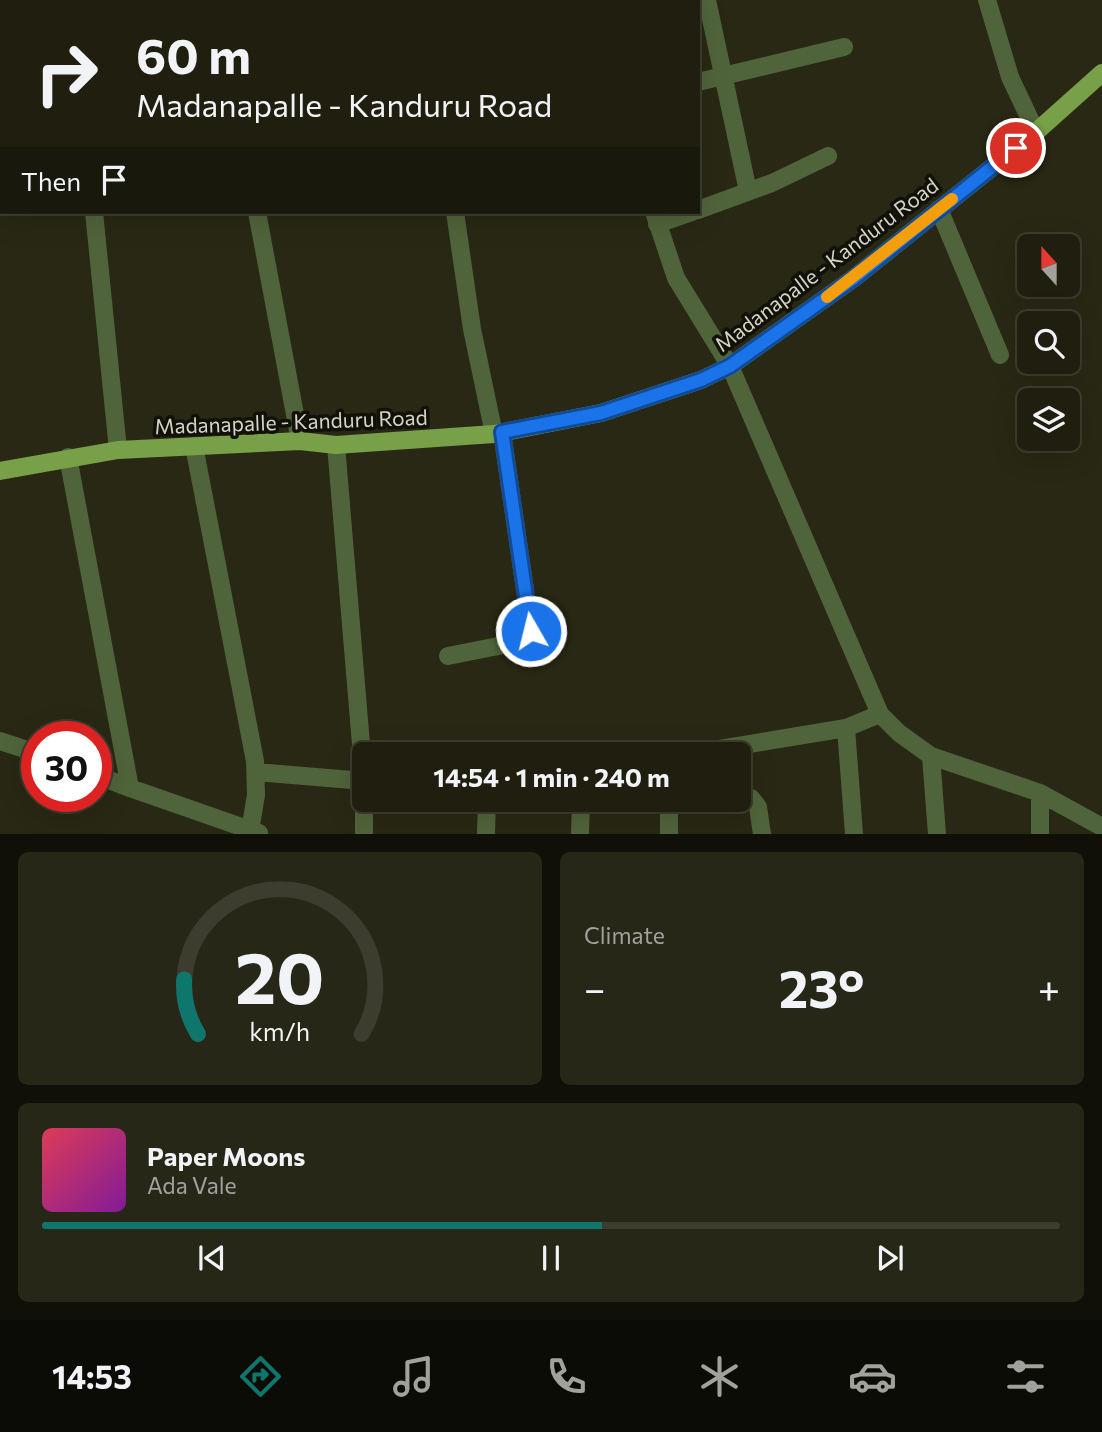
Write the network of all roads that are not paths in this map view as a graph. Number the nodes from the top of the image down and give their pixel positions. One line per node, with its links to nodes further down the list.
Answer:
1 (708, 0): 5 (street)
2 (987, 0): 7 (street)
3 (844, 47): 5 (street)
4 (1102, 73): 7 (main road, Madanapalle - Kanduru Road)
5 (724, 76): 6 (street); 9 (street)
6 (700, 82)
7 (1036, 132): 11 (main road, Madanapalle - Kanduru Road)
8 (828, 156): 9 (street)
9 (748, 191): 10 (street)
10 (700, 209)
11 (939, 209): 17 (street); 18 (main road, Madanapalle - Kanduru Road)
12 (94, 214): 23 (street)
13 (257, 214): 20 (street)
14 (454, 214): 19 (street)
15 (680, 214): 16 (street)
16 (656, 218): 18 (street)
17 (1000, 355)
18 (730, 366): 19 (main road, Madanapalle - Kanduru Road); 27 (street)
19 (498, 433): 22 (main road, Madanapalle - Kanduru Road); 26 (street)
20 (300, 441): 21 (main road, Madanapalle - Kanduru Road); 22 (main road, Madanapalle - Kanduru Road)
21 (194, 446): 23 (main road, Madanapalle - Kanduru Road); 34 (street)
22 (336, 446): 30 (street)
23 (118, 450): 24 (main road, Madanapalle - Kanduru Road)
24 (68, 457): 25 (main road, Madanapalle - Kanduru Road); 37 (street)
25 (0, 471)
26 (448, 656)
27 (880, 714): 28 (street); 33 (street)
28 (846, 728): 31 (street); 51 (street)
29 (0, 741): 32 (street)
30 (361, 742)
31 (751, 744)
32 (21, 748)
33 (931, 756): 38 (street); 52 (street)
34 (256, 772): 35 (street); 45 (street)
35 (352, 780)
36 (112, 781): 37 (street)
37 (130, 788): 45 (street)
38 (1040, 793): 44 (street); 53 (street)
39 (751, 798): 50 (street)
40 (364, 812): 46 (street)
41 (487, 812): 47 (street)
42 (581, 812): 48 (street)
43 (669, 812): 49 (street)
44 (1102, 827)
45 (255, 832)
46 (364, 834)
47 (486, 834)
48 (580, 834)
49 (669, 834)
50 (762, 834)
51 (855, 834)
52 (937, 834)
53 (1041, 834)

